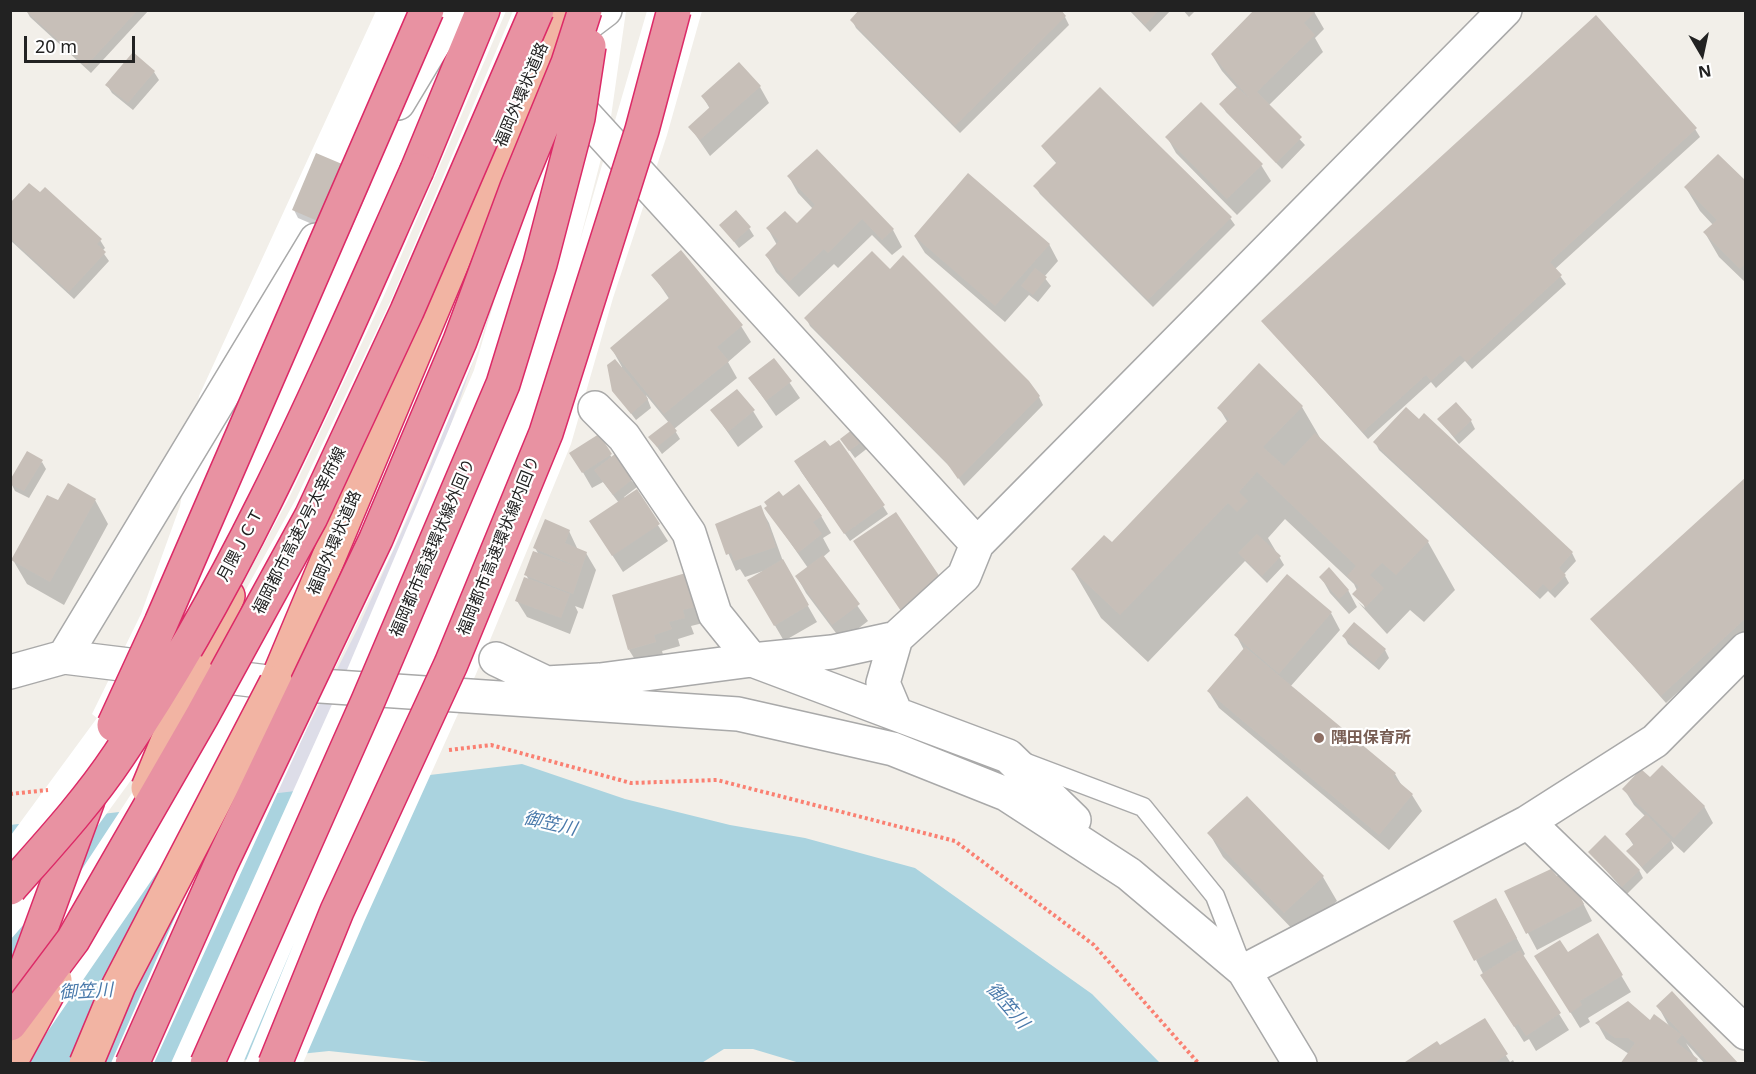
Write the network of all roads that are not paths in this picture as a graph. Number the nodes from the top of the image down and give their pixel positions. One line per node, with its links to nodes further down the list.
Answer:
1 (405, 10): 17 (highway, bridge)
2 (427, 10): 17 (highway, bridge)
3 (454, 10): 20 (street)
4 (472, 10): 24 (highway)
5 (483, 10): 32 (highway, 月隈ＪＣＴ, bridge)
6 (528, 10): 14 (street)
7 (537, 10): 35 (highway, 福岡都市高速2号太宰府線, bridge)
8 (558, 10): 14 (highway, 福岡外環状道路)
9 (585, 10): 39 (highway, bridge)
10 (595, 10): 40 (highway, 福岡都市高速環状線外回り, bridge)
11 (605, 10): 14 (street)
12 (674, 10): 41 (highway, 福岡都市高速環状線内回り, bridge)
13 (1505, 10): 16 (street)
14 (536, 61): 16 (street); 25 (highway, 福岡外環状道路)
15 (595, 408): 22 (street)
16 (977, 544): 18 (street)
17 (161, 623): 34 (highway, bridge)
18 (896, 638): 22 (street); 28 (street)
19 (1746, 649): 30 (street)
20 (64, 657): 23 (street); 24 (street)
21 (496, 659): 26 (street)
22 (752, 660): 26 (street); 28 (street)
23 (10, 672)
24 (196, 672): 25 (street); 37 (highway, bridge)
25 (276, 683): 27 (street); 38 (highway, 福岡外環状道路, bridge)
26 (546, 683): 27 (street)
27 (596, 706): 31 (street)
28 (896, 714): 29 (street)
29 (1008, 756): 31 (street); 33 (lane)
30 (1528, 822): 33 (street); 36 (street)
31 (1129, 874): 33 (street)
32 (10, 888)
33 (1244, 971): 42 (street)
34 (10, 1013)
35 (10, 1024)
36 (1746, 1033)
37 (10, 1063)
38 (86, 1064)
39 (132, 1064)
40 (207, 1064)
41 (275, 1064)
42 (1300, 1064)

